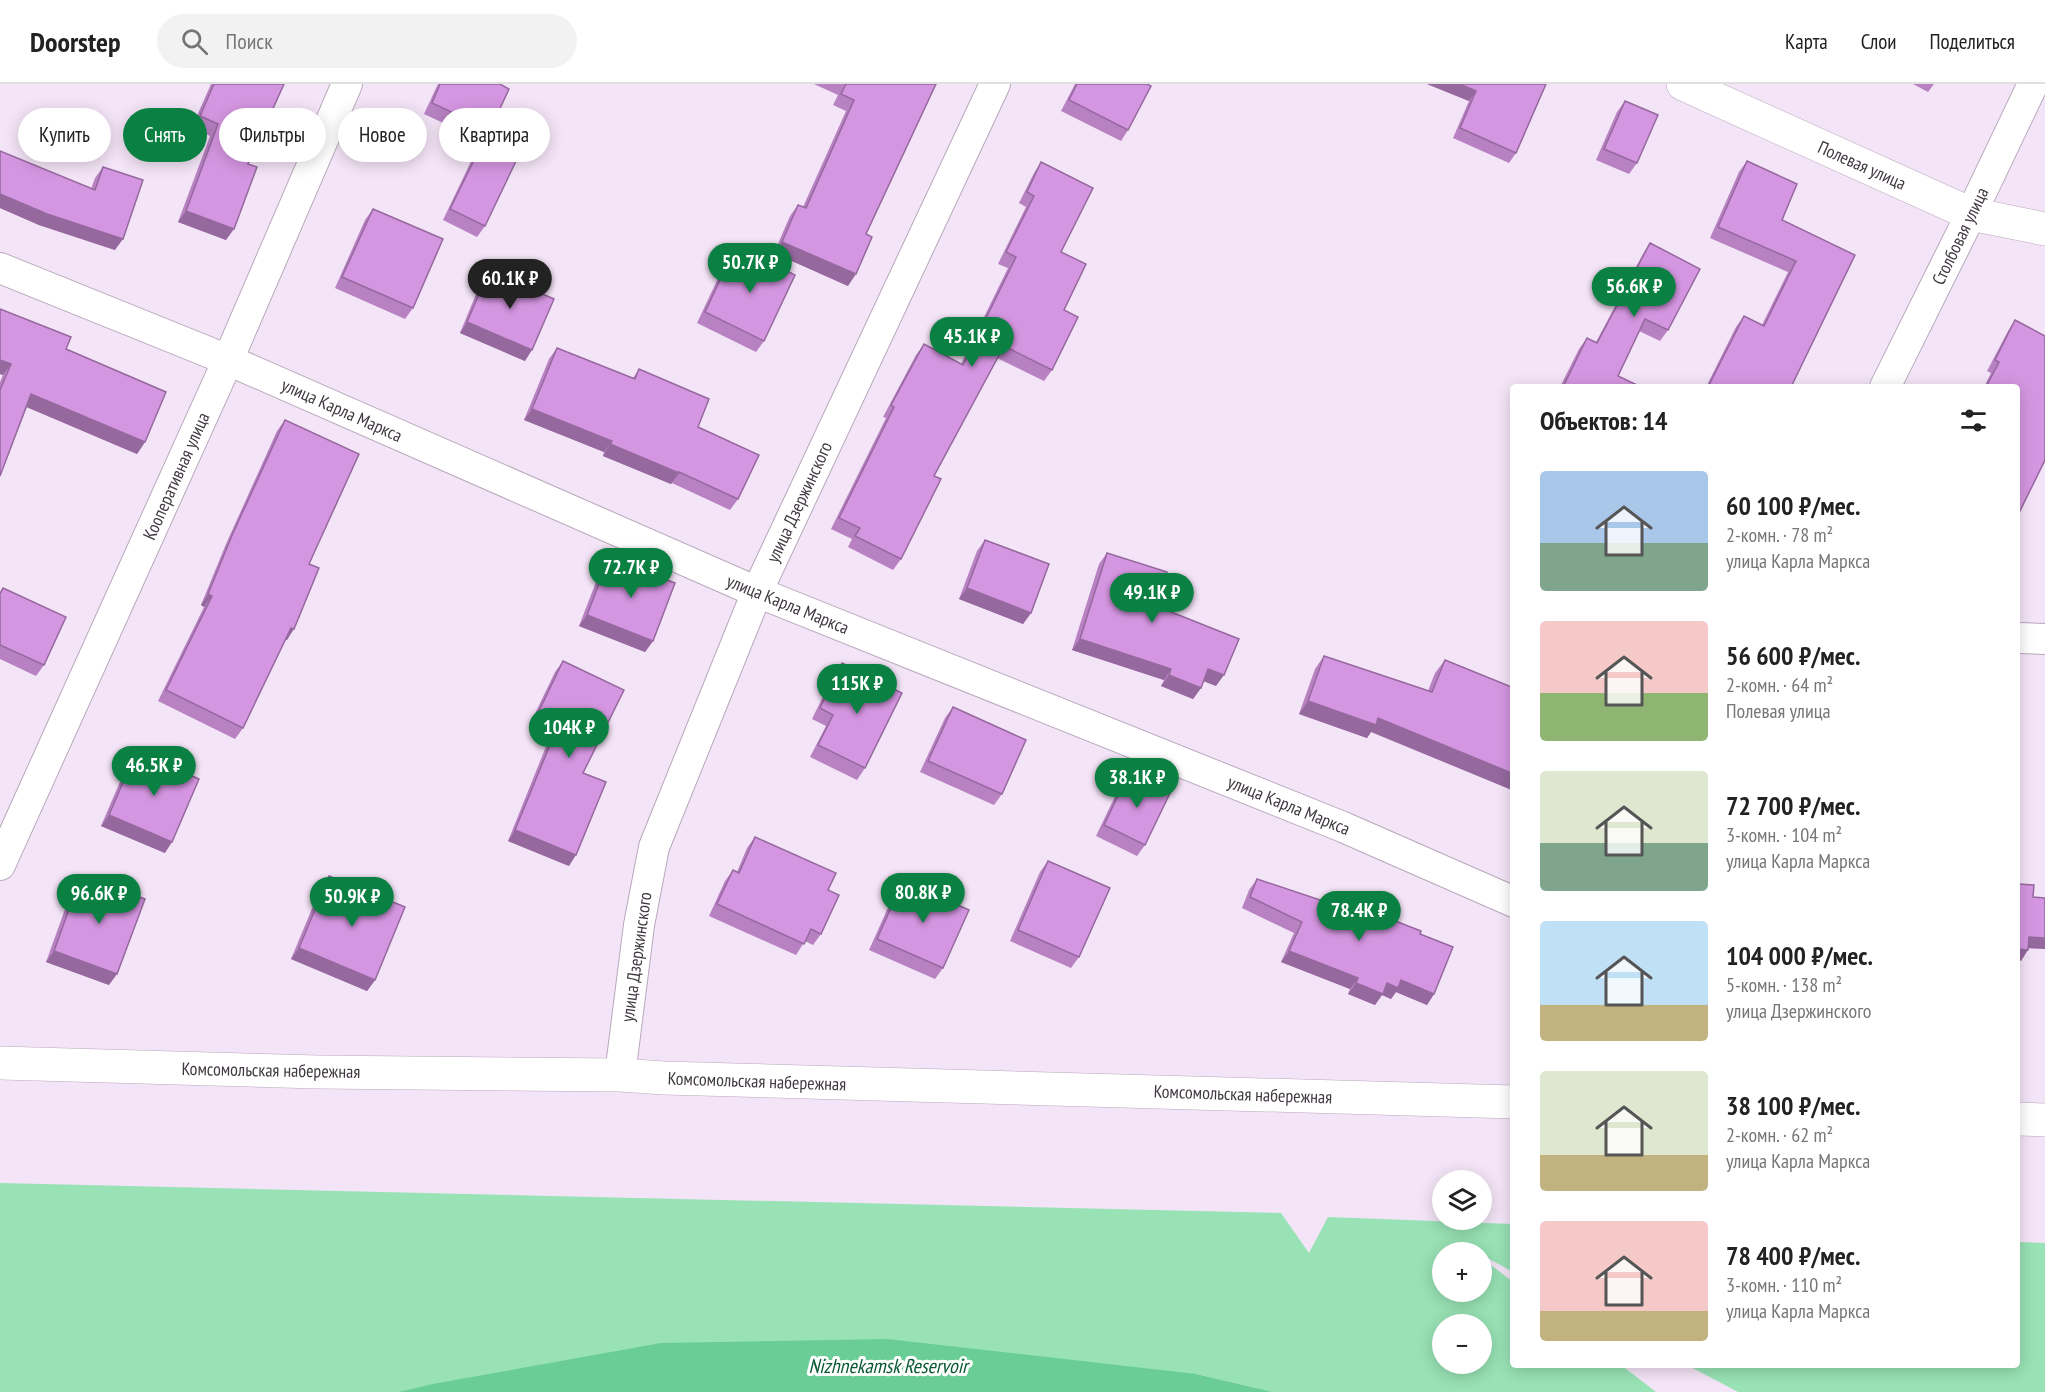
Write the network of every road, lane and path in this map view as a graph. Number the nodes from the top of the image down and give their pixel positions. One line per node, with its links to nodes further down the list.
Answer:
1 (347, 84): 8 (street, Кооперативная улица)
2 (994, 84): 10 (street, улица Дзержинского)
3 (1683, 84): 5 (street, Полевая улица)
4 (2033, 84): 5 (street, Столбовая улица)
5 (1971, 214): 6 (street, Полевая улица); 9 (street, Столбовая улица)
6 (2045, 229)
7 (0, 268): 8 (street, улица Карла Маркса)
8 (228, 360): 10 (street, улица Карла Маркса); 13 (street, Кооперативная улица)
9 (1886, 384)
10 (757, 592): 14 (street, улица Карла Маркса); 16 (street, улица Дзержинского)
11 (2020, 638): 12 (street)
12 (2045, 639)
13 (0, 866)
14 (1510, 900)
15 (0, 1063): 16 (street, Комсомольская набережная)
16 (620, 1075): 17 (street, Комсомольская набережная)
17 (1510, 1102)
18 (2020, 1119): 19 (street)
19 (2045, 1120)

